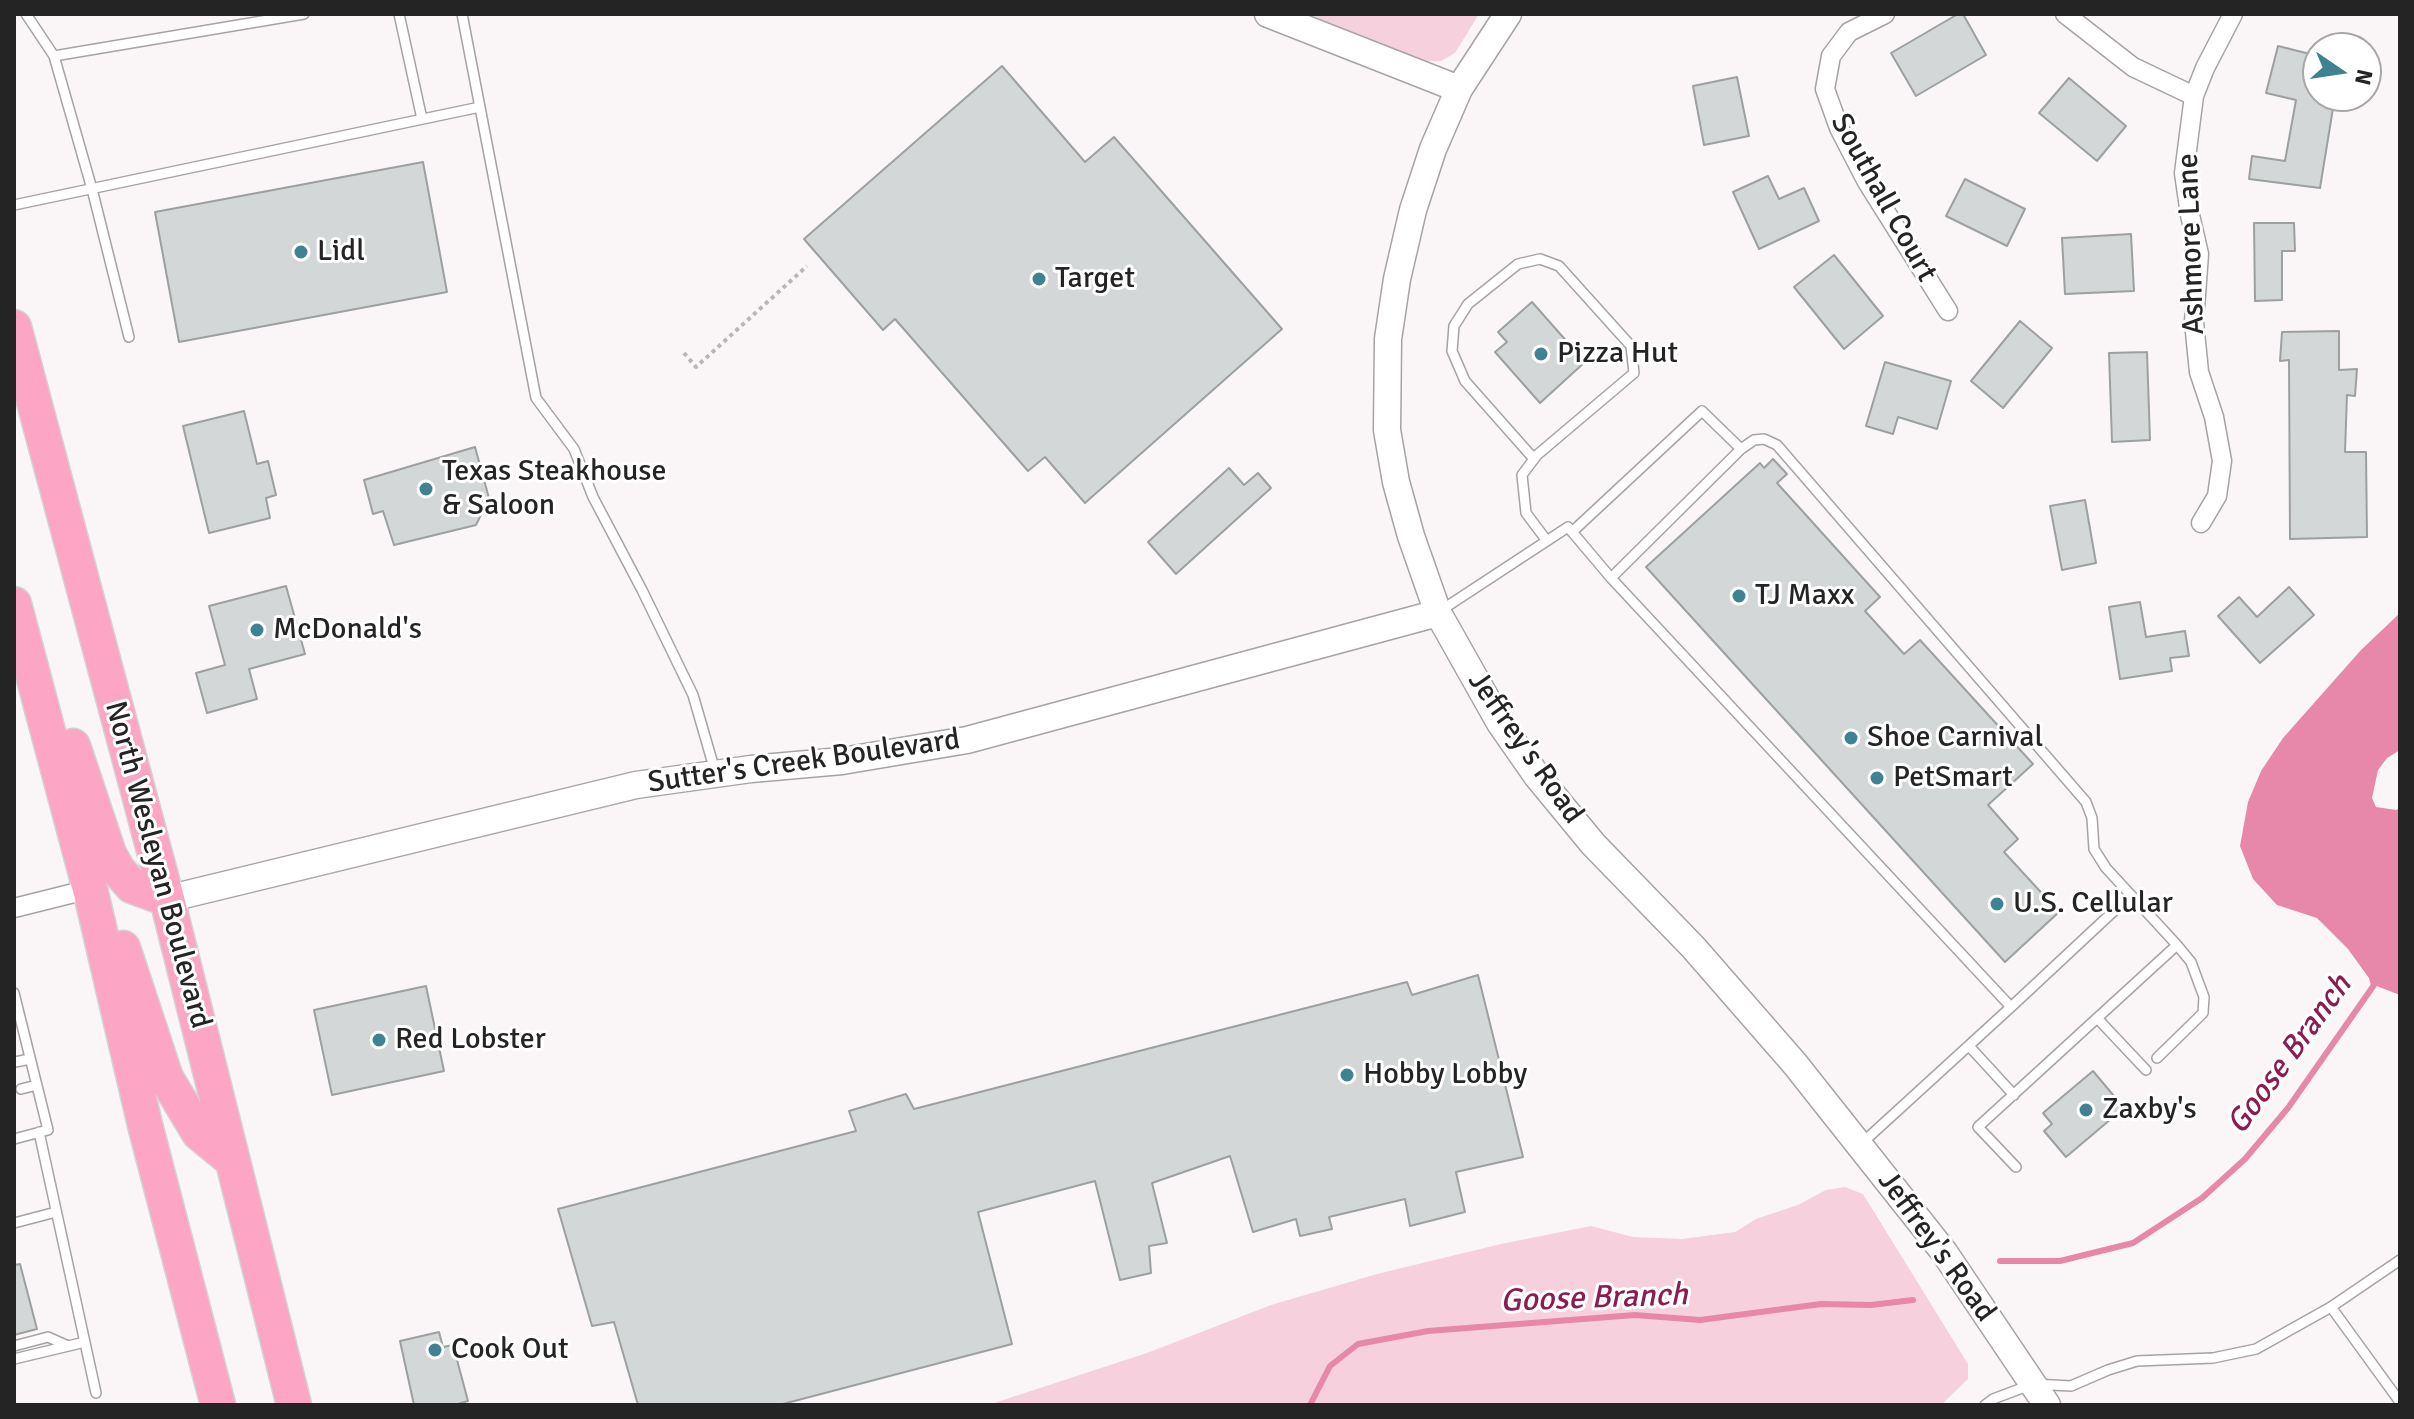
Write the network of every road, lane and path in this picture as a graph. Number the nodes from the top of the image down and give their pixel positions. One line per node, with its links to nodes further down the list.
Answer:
1 (26, 14): 10 (lane)
2 (304, 14): 10 (lane)
3 (399, 14): 14 (lane)
4 (462, 14): 13 (lane)
5 (1268, 14): 11 (street)
6 (1508, 14): 11 (street, Jeffrey's Road)
7 (1885, 14): 18 (street, Southall Court)
8 (2065, 14): 12 (street)
9 (2233, 14): 12 (street, Ashmore Lane)
10 (54, 56): 15 (lane)
11 (1459, 89): 29 (street, Jeffrey's Road)
12 (2194, 96): 24 (street, Ashmore Lane)
13 (480, 107): 14 (lane); 30 (lane)
14 (422, 119): 15 (lane)
15 (92, 189): 16 (lane); 20 (lane)
16 (14, 205)
17 (807, 266): 21 (path)
18 (1948, 311)
19 (14, 327): 33 (highway, North Wesleyan Boulevard)
20 (129, 337)
21 (684, 353)
22 (1741, 449): 25 (lane); 27 (lane); 32 (lane)
23 (1534, 459): 23 (lane); 26 (lane)
24 (2201, 523)
25 (1572, 532): 26 (lane); 27 (lane)
26 (1547, 541): 29 (lane)
27 (1611, 578): 37 (lane)
28 (15, 608): 31 (highway); 33 (highway)
29 (1438, 613): 30 (street, Sutter's Creek Boulevard); 50 (street, Jeffrey's Road)
30 (716, 774): 33 (street, Sutter's Creek Boulevard)
31 (90, 889): 34 (street); 51 (highway); 64 (highway)
32 (2131, 895): 35 (lane); 37 (lane)
33 (167, 899): 51 (highway, North Wesleyan Boulevard)
34 (14, 908)
35 (2177, 945): 38 (lane); 41 (lane)
36 (14, 993): 39 (lane)
37 (2011, 1007): 40 (lane)
38 (2097, 1018): 44 (lane); 47 (lane)
39 (19, 1034): 42 (lane)
40 (1969, 1046): 47 (lane); 50 (lane)
41 (2157, 1058)
42 (30, 1059): 43 (lane); 45 (lane)
43 (15, 1062)
44 (2146, 1070)
45 (37, 1085): 46 (lane); 48 (lane)
46 (21, 1089)
47 (2014, 1095): 52 (lane)
48 (39, 1132): 49 (lane); 53 (lane)
49 (14, 1139)
50 (1859, 1145): 62 (street, Jeffrey's Road)
51 (232, 1160): 65 (highway, North Wesleyan Boulevard)
52 (2016, 1167)
53 (56, 1212): 54 (lane); 57 (lane)
54 (14, 1223)
55 (2400, 1260): 56 (lane)
56 (2331, 1307): 62 (lane); 63 (lane)
57 (85, 1342): 59 (lane); 61 (lane)
58 (14, 1346): 59 (lane)
59 (68, 1346): 60 (lane)
60 (14, 1359)
61 (96, 1393)
62 (2040, 1395): 66 (lane)
63 (2400, 1402)
64 (218, 1405)
65 (294, 1405)
66 (1985, 1405)

